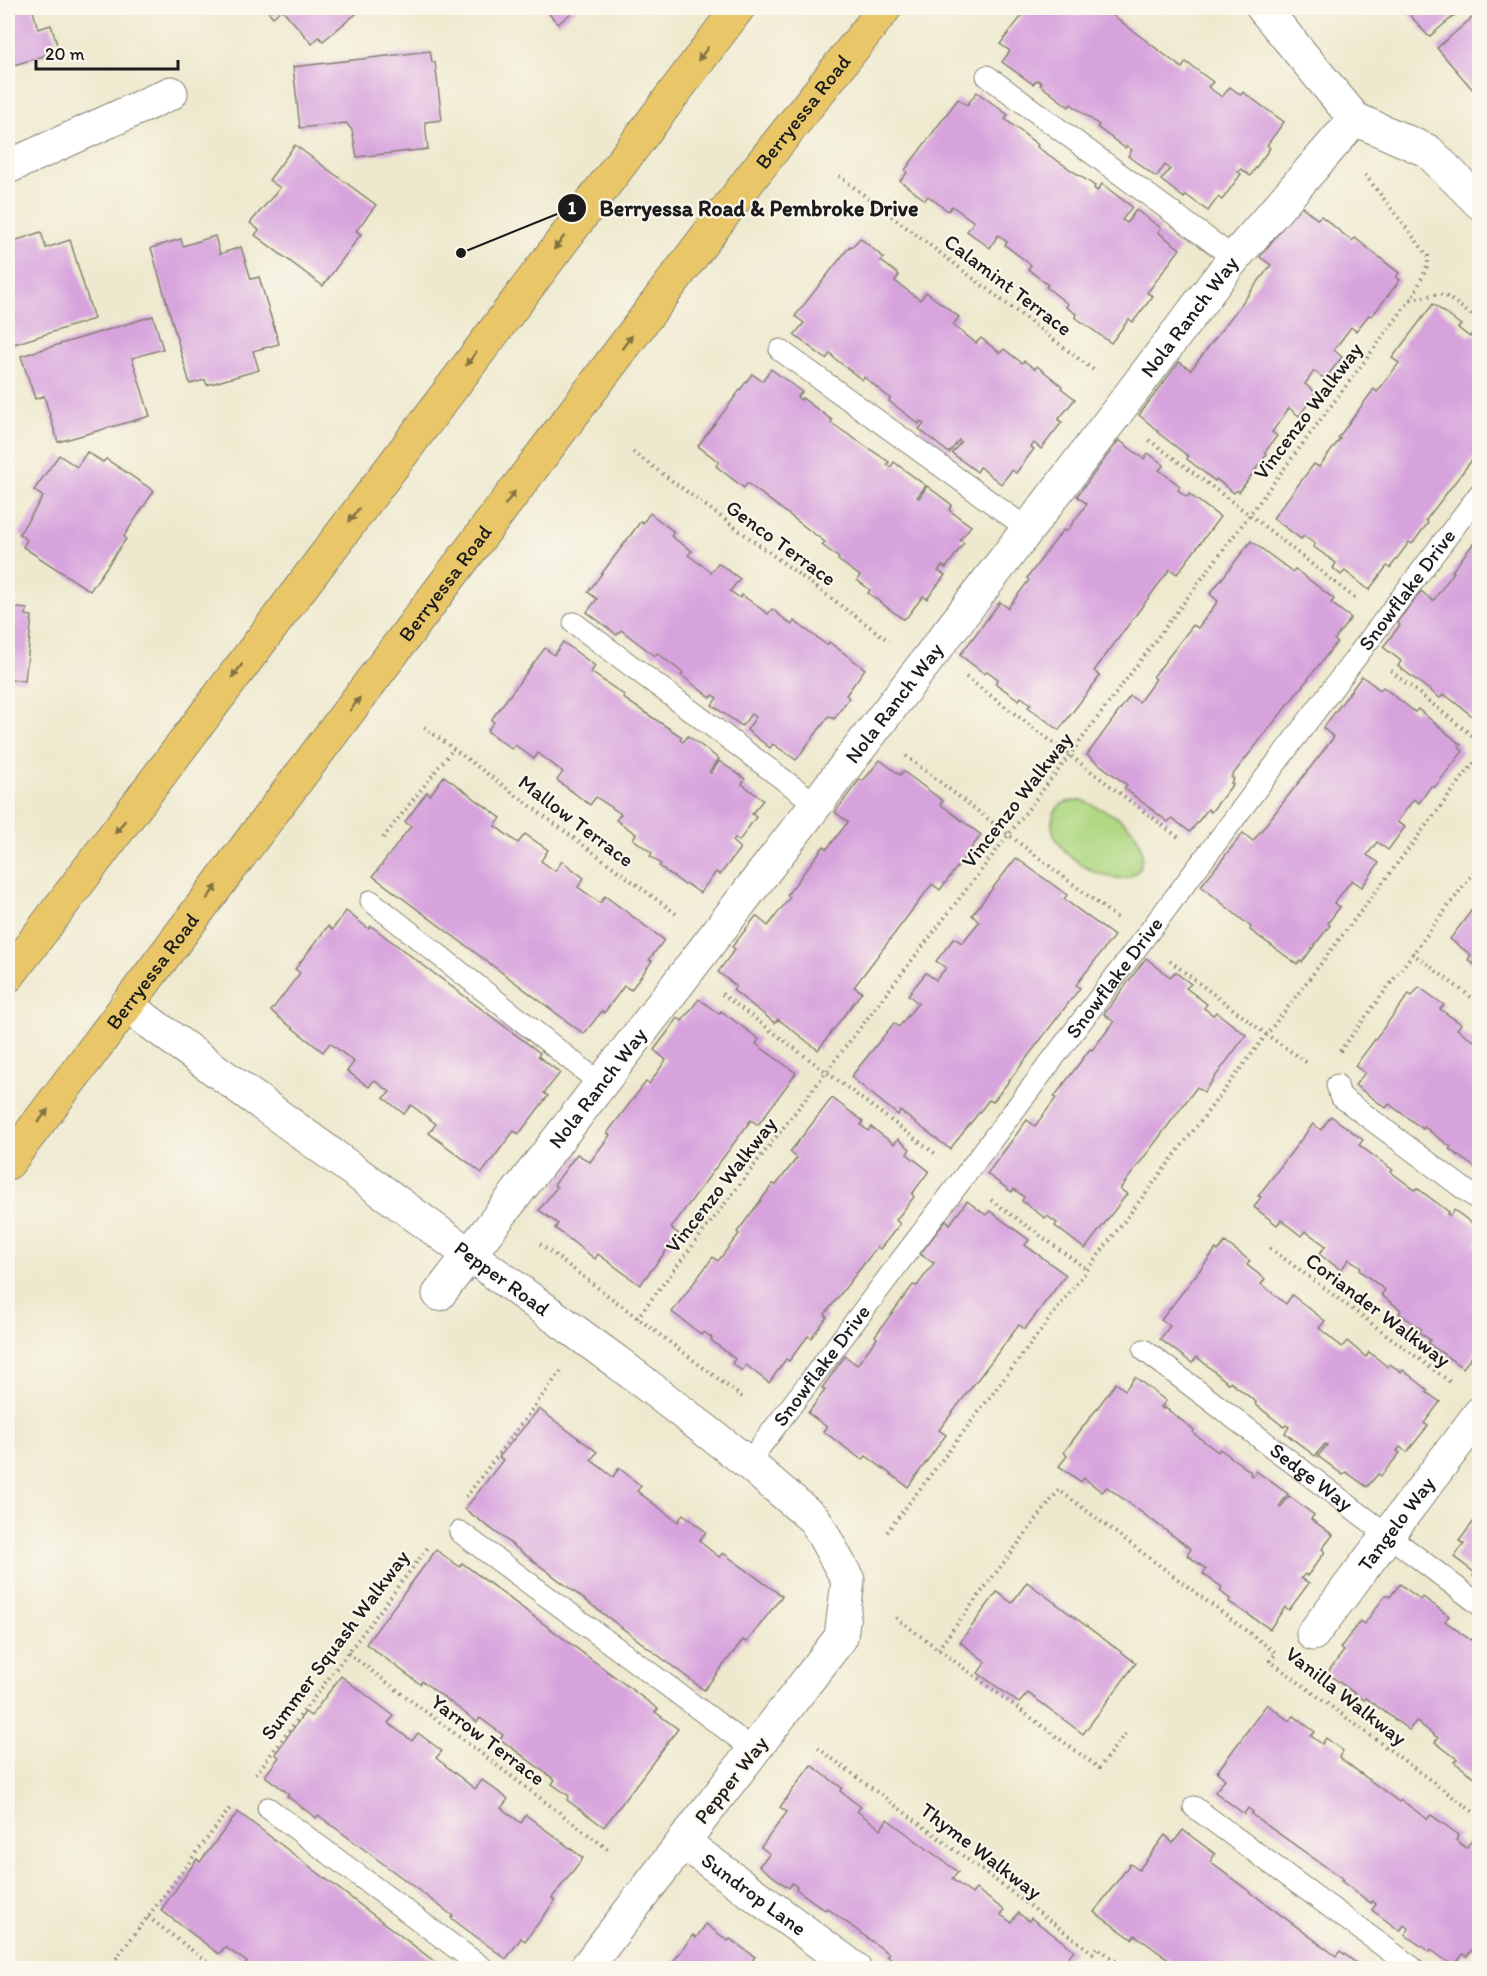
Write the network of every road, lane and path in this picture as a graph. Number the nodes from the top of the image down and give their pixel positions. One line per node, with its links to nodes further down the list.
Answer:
1 (738, 8): 42 (main road, one-way to 42)
2 (885, 8): 44 (main road, Berryessa Road, one-way to 2)
3 (1263, 8): 6 (street)
4 (987, 76): 11 (lane)
5 (171, 93): 7 (street)
6 (1355, 119): 10 (street); 11 (street, Nola Ranch Way)
7 (8, 167)
8 (1360, 169): 12 (path, Vincenzo Walkway)
9 (839, 176): 15 (path, Calamint Terrace)
10 (1479, 202)
11 (1234, 258): 15 (street, Nola Ranch Way)
12 (1410, 300): 13 (path); 18 (path, Vincenzo Walkway)
13 (1479, 321)
14 (780, 350): 19 (lane)
15 (1122, 406): 18 (path, Calamint Terrace); 19 (street, Nola Ranch Way)
16 (633, 452): 22 (path, Genco Terrace)
17 (1479, 493): 20 (lane, Snowflake Drive)
18 (1250, 515): 20 (path, Calamint Terrace); 30 (path, Vincenzo Walkway)
19 (1028, 529): 26 (street, Nola Ranch Way)
20 (1383, 621): 23 (lane, Snowflake Drive)
21 (574, 623): 31 (lane)
22 (896, 646)
23 (1362, 648): 27 (path); 34 (lane, Snowflake Drive)
24 (962, 674): 30 (path)
25 (424, 727): 28 (path, Mallow Terrace)
26 (872, 730): 31 (street, Nola Ranch Way); 32 (path)
27 (1479, 742)
28 (453, 748): 33 (path); 38 (path, Mallow Terrace)
29 (1479, 755): 45 (path)
30 (1070, 756): 32 (path, Vincenzo Walkway); 34 (path)
31 (816, 804): 38 (street, Nola Ranch Way)
32 (1009, 834): 37 (path); 48 (path, Vincenzo Walkway)
33 (383, 838)
34 (1205, 856): 66 (lane, Snowflake Drive)
35 (1479, 864): 39 (path)
36 (371, 901): 49 (lane)
37 (1120, 920)
38 (711, 939): 41 (street, Nola Ranch Way)
39 (1412, 954): 43 (path); 46 (path)
40 (1166, 957): 45 (path)
41 (688, 969): 48 (path); 49 (street, Nola Ranch Way)
42 (8, 976)
43 (1479, 1004)
44 (126, 1005): 52 (main road, Berryessa Road, one-way to 44); 57 (street, Pepper Road)
45 (1267, 1035): 47 (path); 58 (path)
46 (1337, 1056)
47 (1314, 1068)
48 (826, 1073): 51 (path); 60 (path, Vincenzo Walkway)
49 (601, 1084): 57 (street, Nola Ranch Way)
50 (1337, 1085): 54 (lane)
51 (942, 1159)
52 (8, 1163)
53 (985, 1195): 58 (path)
54 (1479, 1201)
55 (540, 1244): 60 (path)
56 (1270, 1248): 63 (path, Coriander Walkway)
57 (470, 1255): 59 (street, Nola Ranch Way); 61 (street, Pepper Road)
58 (1088, 1270): 69 (path)
59 (439, 1294)
60 (637, 1318): 64 (path)
61 (584, 1338): 66 (street, Pepper Road); 67 (path)
62 (1144, 1350): 70 (lane, Sedge Way)
63 (1456, 1386)
64 (742, 1397)
65 (1479, 1413): 70 (street, Tangelo Way)
66 (748, 1463): 72 (street, Pepper Road)
67 (461, 1503)
68 (460, 1532): 80 (lane)
69 (888, 1532)
70 (1386, 1534): 73 (lane, Sedge Way); 75 (street, Tangelo Way)
71 (433, 1540): 77 (path, Summer Squash Walkway)
72 (848, 1580): 80 (street, Pepper Way)
73 (1479, 1605)
74 (896, 1618): 76 (path)
75 (1313, 1634)
76 (938, 1649): 78 (path); 85 (path, Vanilla Walkway)
77 (348, 1653): 81 (path, Summer Squash Walkway); 87 (path, Yarrow Terrace)
78 (1126, 1731)
79 (818, 1748): 94 (path, Thyme Walkway)
80 (754, 1750): 86 (street, Pepper Way)
81 (255, 1776)
82 (234, 1804): 88 (path)
83 (1194, 1807): 95 (lane)
84 (268, 1808): 91 (lane)
85 (1479, 1817)
86 (683, 1842): 92 (street, Pepper Way); 93 (street, Sundrop Lane)
87 (609, 1850)
88 (148, 1917): 89 (path); 90 (path)
89 (109, 1968)
90 (215, 1968)
91 (483, 1968)
92 (586, 1968)
93 (853, 1968)
94 (1125, 1968)
95 (1413, 1968)

